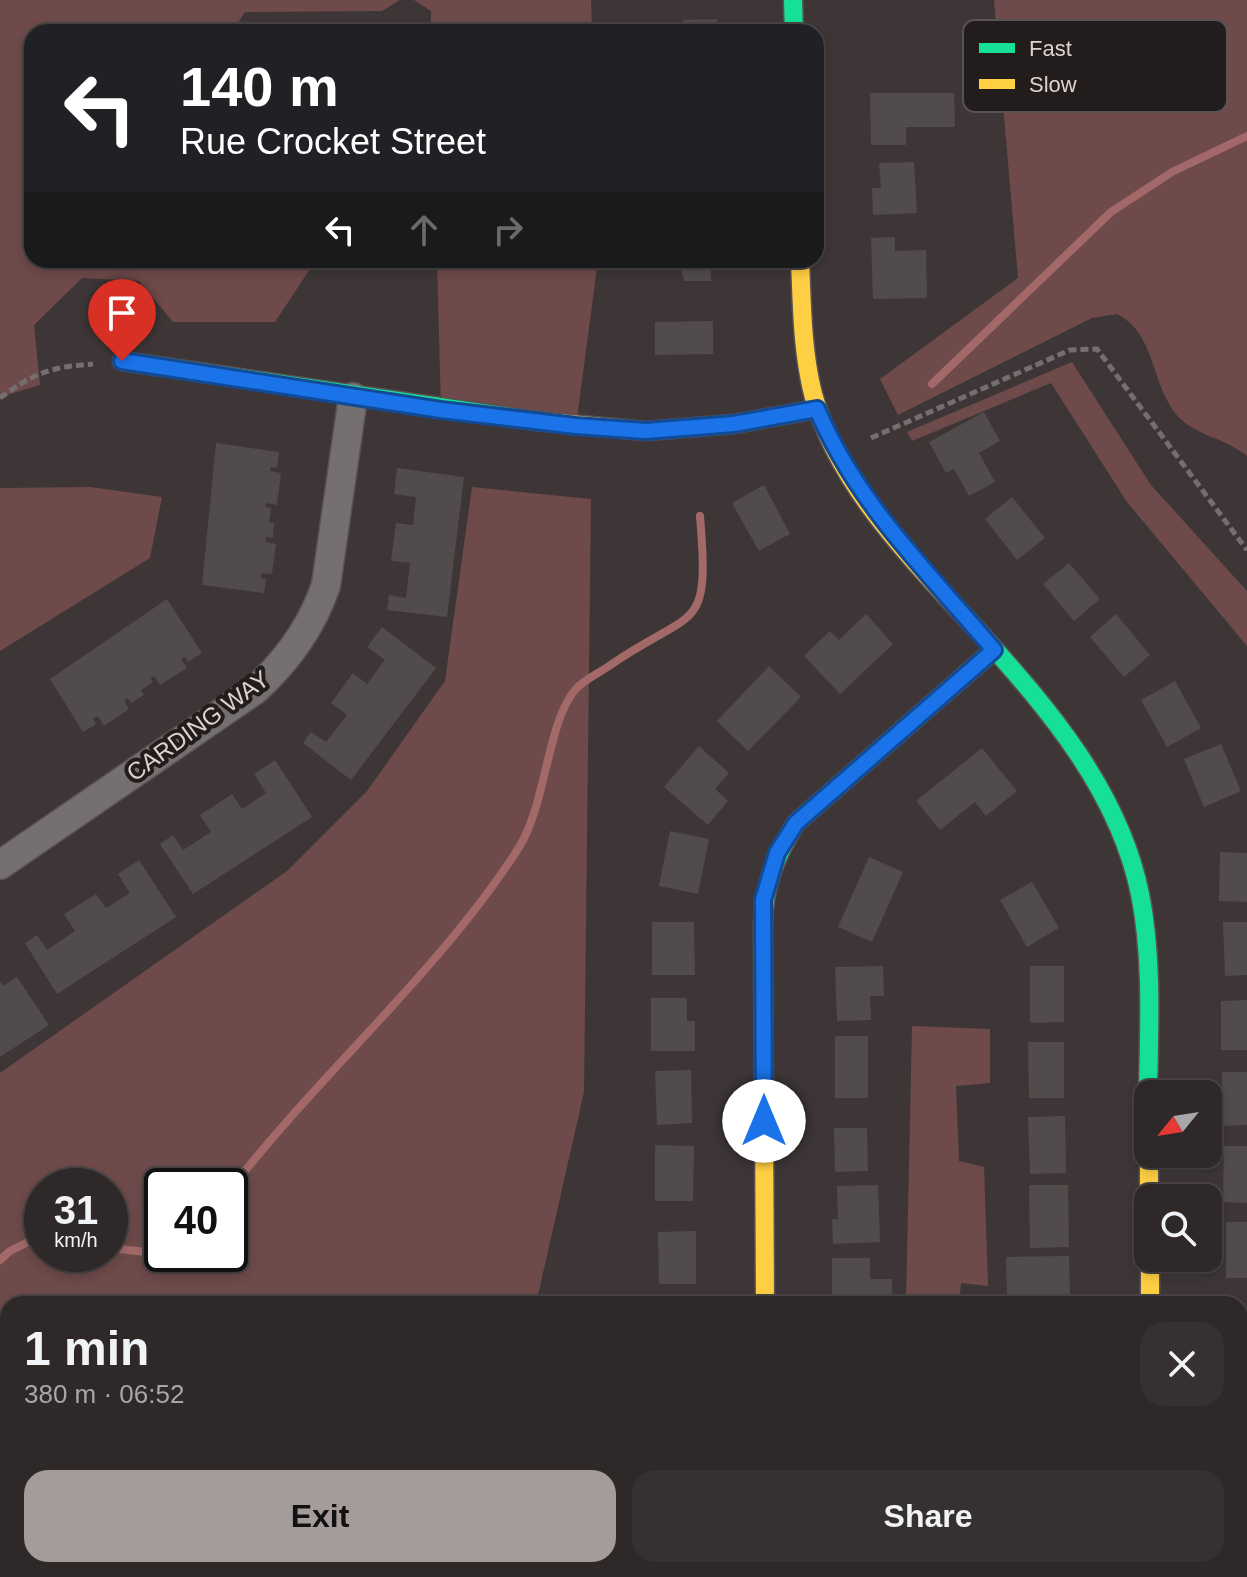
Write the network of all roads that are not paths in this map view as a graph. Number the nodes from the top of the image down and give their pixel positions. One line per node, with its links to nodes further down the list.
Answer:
1 (793, 0): 2 (street)
2 (794, 24)
3 (800, 268): 6 (street)
4 (122, 361): 5 (street)
5 (353, 397): 6 (street); 8 (street, CARDING WAY)
6 (817, 409): 7 (street)
7 (994, 650): 9 (street); 11 (street)
8 (0, 865)
9 (1148, 1080)
10 (1150, 1272): 12 (street)
11 (765, 1296)
12 (1150, 1296)

